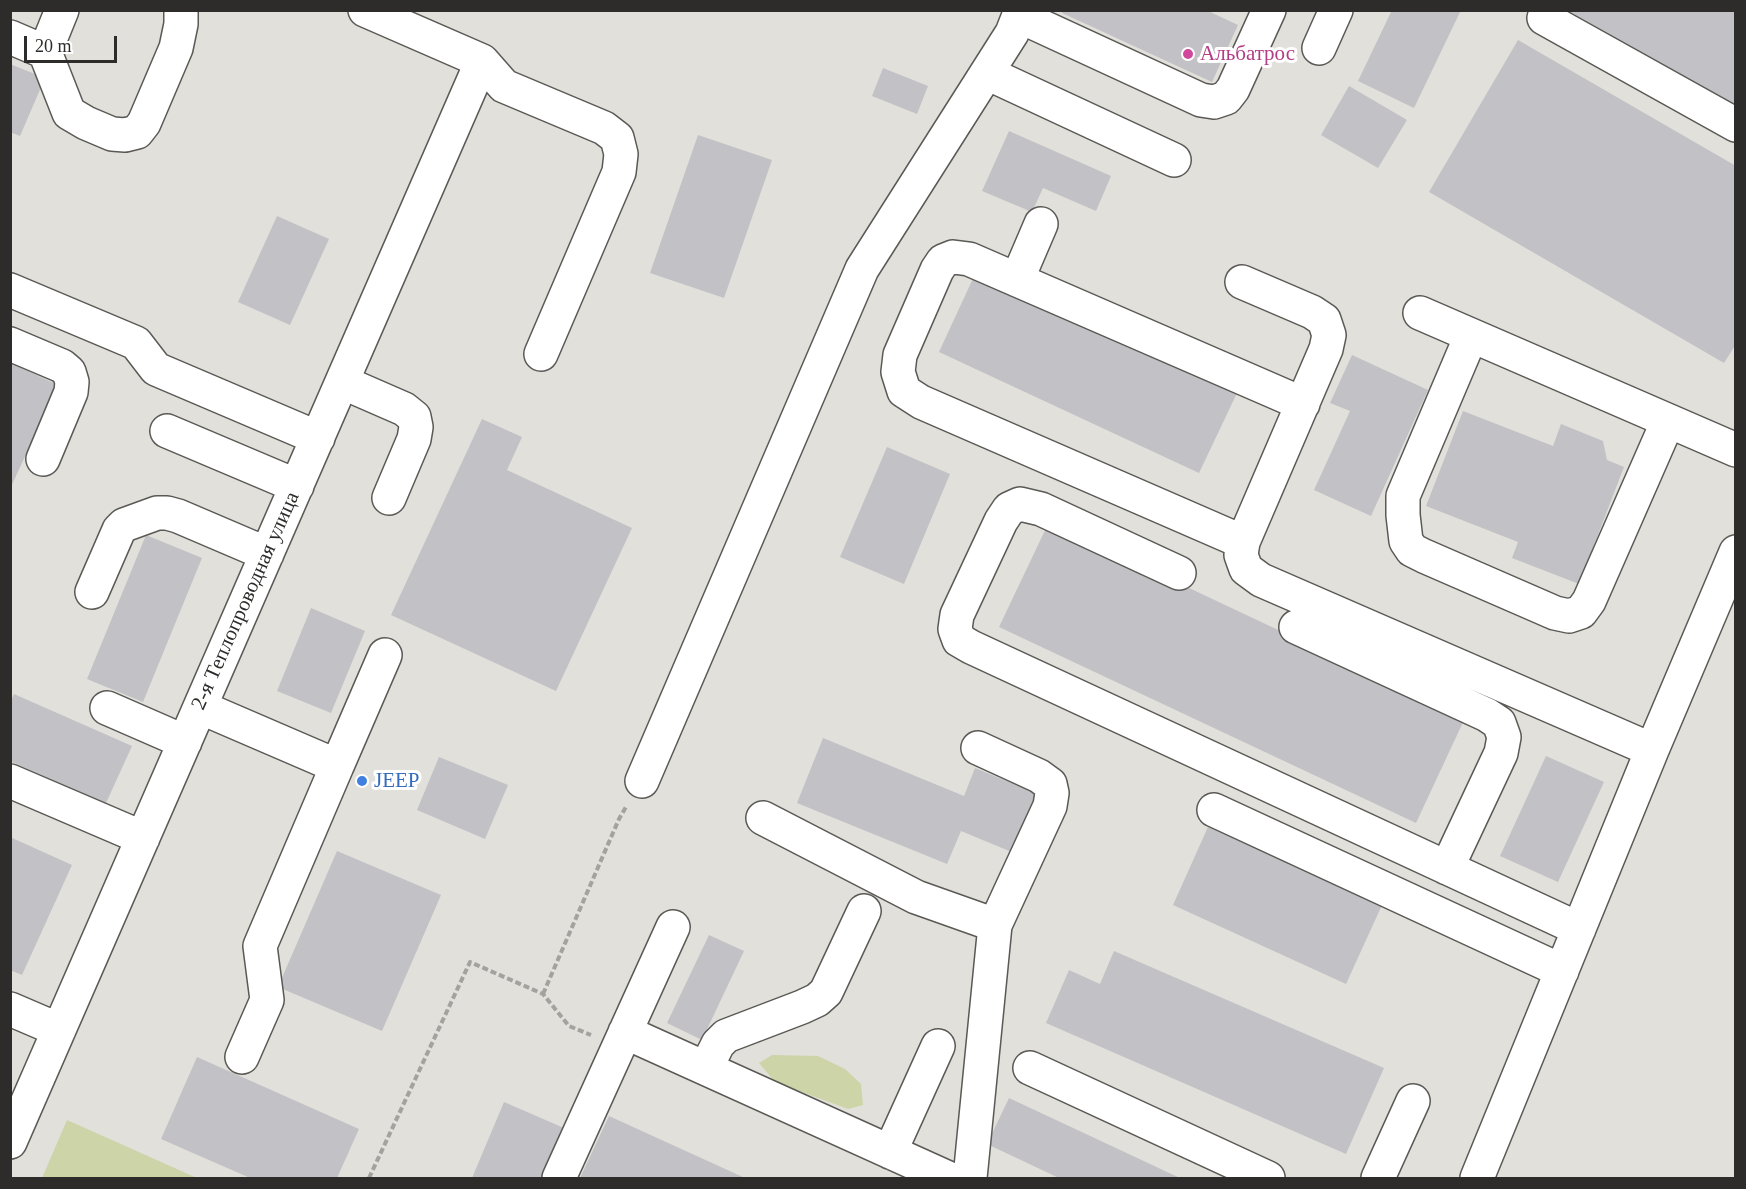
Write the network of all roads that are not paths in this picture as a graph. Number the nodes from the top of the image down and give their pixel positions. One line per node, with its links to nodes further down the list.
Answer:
1 (62, 10): 10 (street)
2 (181, 10): 10 (street)
3 (365, 10): 11 (street)
4 (1269, 10): 6 (street)
5 (1336, 10): 9 (street)
6 (1020, 13): 12 (street)
7 (1544, 18): 13 (street)
8 (10, 37): 10 (street)
9 (1319, 48)
10 (45, 52)
11 (482, 61): 22 (street); 23 (street, 2-я Теплопроводная улица)
12 (987, 73): 14 (street); 45 (street)
13 (1736, 125)
14 (1174, 160)
15 (1041, 224): 16 (street)
16 (1017, 280): 24 (street); 32 (street)
17 (1242, 282): 24 (street)
18 (10, 290): 27 (street)
19 (1420, 314): 20 (street)
20 (1471, 336): 25 (street); 25 (street)
21 (10, 345): 29 (street)
22 (541, 354)
23 (342, 382): 27 (street, 2-я Теплопроводная улица); 31 (street)
24 (1303, 404): 32 (street)
25 (1668, 421): 28 (street)
26 (167, 431): 30 (street)
27 (318, 438): 30 (street, 2-я Теплопроводная улица)
28 (1736, 450)
29 (43, 459)
30 (297, 486): 34 (street, 2-я Теплопроводная улица)
31 (389, 498)
32 (1243, 542): 43 (street)
33 (1736, 552): 43 (street)
34 (267, 554): 36 (street); 39 (street, 2-я Теплопроводная улица)
35 (1179, 573): 50 (street)
36 (92, 592)
37 (1296, 627): 50 (street)
38 (385, 655): 44 (street)
39 (200, 707): 41 (street, 2-я Теплопроводная улица); 44 (street)
40 (107, 708): 41 (street)
41 (185, 742): 49 (street, 2-я Теплопроводная улица)
42 (978, 748): 52 (street)
43 (1652, 750): 54 (street)
44 (338, 765): 60 (street)
45 (642, 781)
46 (10, 782): 49 (street)
47 (1214, 810): 55 (street)
48 (763, 818): 52 (street)
49 (143, 838): 57 (street, 2-я Теплопроводная улица)
50 (1447, 868): 54 (street)
51 (864, 911): 61 (street)
52 (995, 925): 68 (street)
53 (673, 927): 58 (street)
54 (1579, 929): 55 (street)
55 (1562, 971): 71 (street)
56 (10, 1009): 57 (street)
57 (59, 1030): 64 (street, 2-я Теплопроводная улица)
58 (626, 1032): 61 (street); 66 (street)
59 (938, 1046): 65 (street)
60 (242, 1057)
61 (706, 1068): 65 (street)
62 (1030, 1068): 69 (street)
63 (1413, 1101): 70 (street)
64 (10, 1142)
65 (890, 1152): 67 (street)
66 (559, 1179)
67 (948, 1179)
68 (970, 1179)
69 (1269, 1179)
70 (1378, 1179)
71 (1477, 1179)

